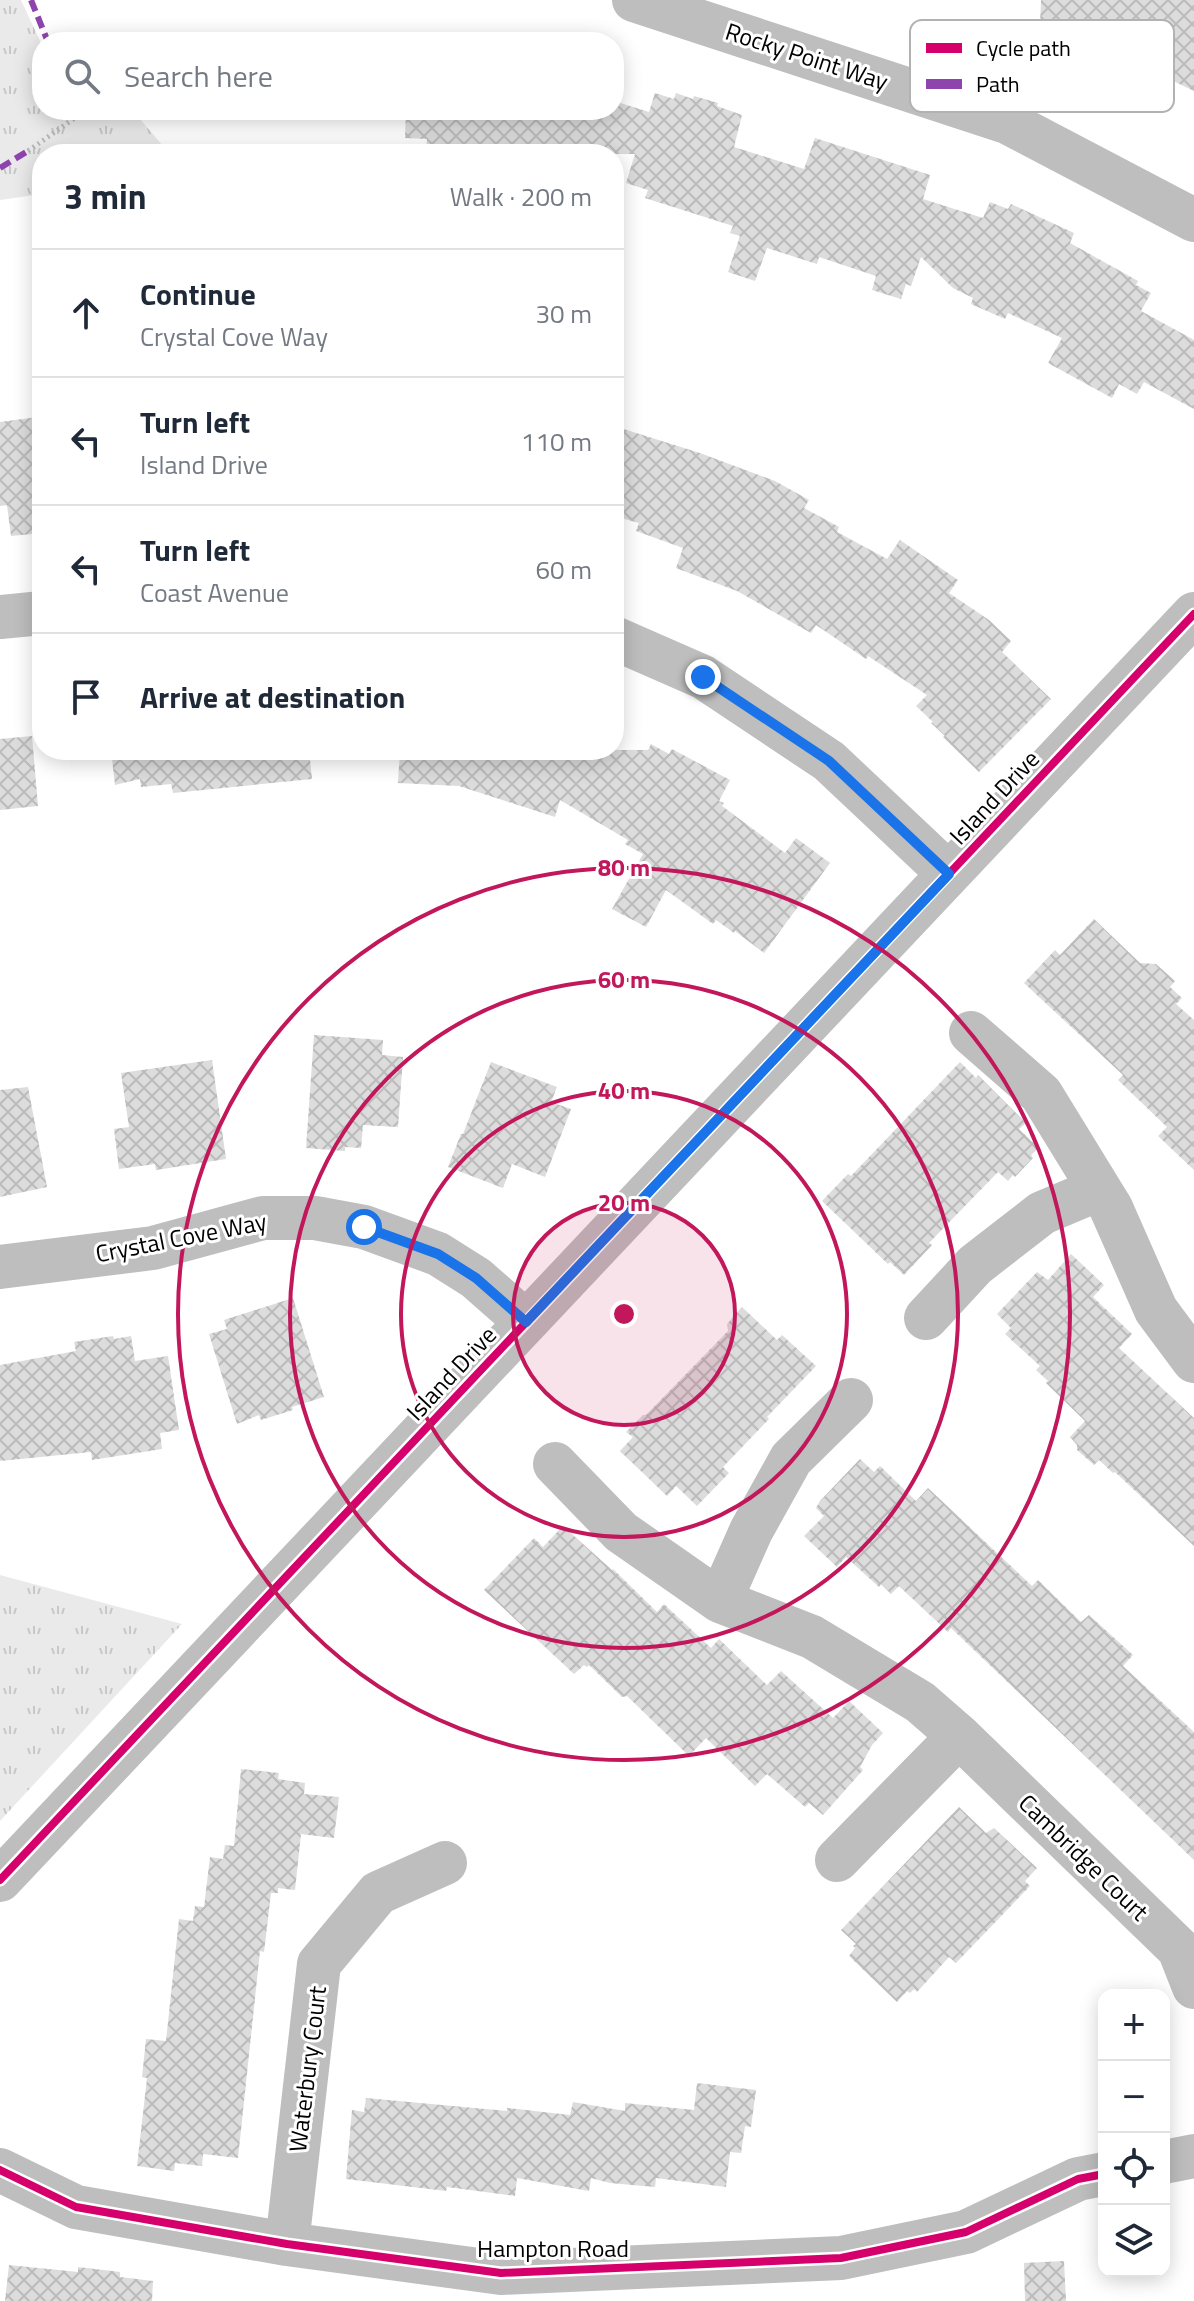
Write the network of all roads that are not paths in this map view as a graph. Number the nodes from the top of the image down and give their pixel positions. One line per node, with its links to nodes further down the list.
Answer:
1 (634, 0): 2 (street, Rocky Point Way)
2 (910, 90)
3 (976, 112): 4 (street, Rocky Point Way)
4 (1194, 220)
5 (32, 614): 7 (street)
6 (1194, 614): 9 (street, Island Drive)
7 (0, 617)
8 (624, 642): 9 (street)
9 (949, 874): 14 (street, Island Drive)
10 (971, 1033): 11 (street)
11 (1099, 1189): 13 (street); 15 (street)
12 (0, 1267): 14 (street, Crystal Cove Way)
13 (926, 1318)
14 (526, 1322): 22 (street, Island Drive)
15 (1194, 1361)
16 (851, 1400): 18 (street)
17 (555, 1464): 18 (street, Cambridge Court)
18 (720, 1601): 19 (street, Cambridge Court)
19 (959, 1736): 20 (street); 23 (street, Cambridge Court)
20 (837, 1860)
21 (445, 1863): 28 (street, Waterbury Court)
22 (0, 1880)
23 (1194, 1987)
24 (1194, 2156): 25 (street)
25 (1170, 2161)
26 (0, 2170): 28 (street, Hampton Road)
27 (1098, 2175): 28 (street, Hampton Road)
28 (287, 2244)

